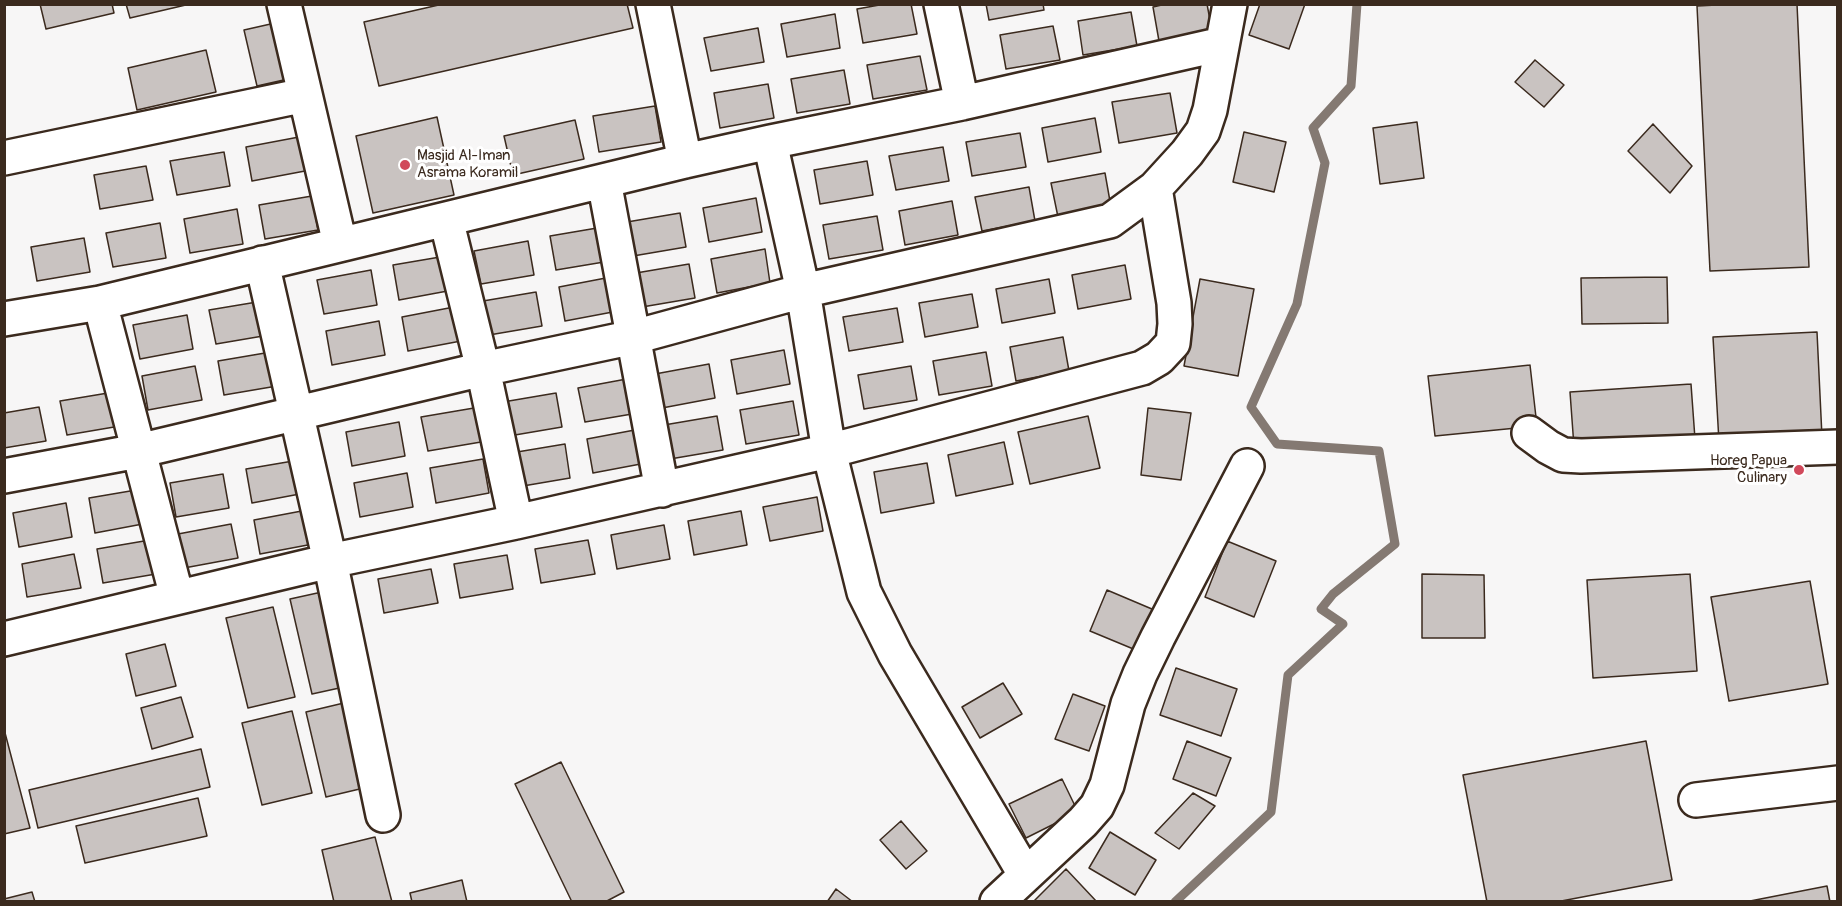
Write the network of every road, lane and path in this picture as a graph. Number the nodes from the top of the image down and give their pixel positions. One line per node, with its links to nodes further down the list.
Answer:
1 (284, 4): 6 (street)
2 (653, 4): 10 (street)
3 (941, 4): 7 (street)
4 (1230, 4): 5 (street)
5 (1222, 44): 7 (street); 12 (street)
6 (305, 95): 9 (street); 14 (street)
7 (962, 103): 8 (street)
8 (770, 142): 10 (street); 16 (street)
9 (4, 158)
10 (686, 161): 11 (street)
11 (604, 181): 13 (street); 19 (street)
12 (1155, 188): 16 (street); 25 (street)
13 (446, 219): 14 (street); 20 (street)
14 (340, 244): 15 (street)
15 (262, 263): 17 (street); 21 (street)
16 (803, 291): 19 (street); 25 (street)
17 (100, 303): 18 (street); 24 (street)
18 (4, 319)
19 (634, 337): 20 (street); 28 (street)
20 (483, 369): 21 (street); 29 (street)
21 (296, 413): 24 (street); 30 (street)
22 (1529, 433): 23 (street)
23 (1838, 447)
24 (138, 451): 27 (street); 31 (street)
25 (829, 451): 28 (street); 36 (street)
26 (1247, 466): 36 (street)
27 (4, 476)
28 (662, 490): 29 (street)
29 (516, 522): 30 (street)
30 (330, 561): 31 (street); 35 (street)
31 (177, 597): 32 (street)
32 (4, 639)
33 (1838, 783): 34 (street)
34 (1696, 800)
35 (383, 815)
36 (1024, 874): 37 (street)
37 (997, 902)

